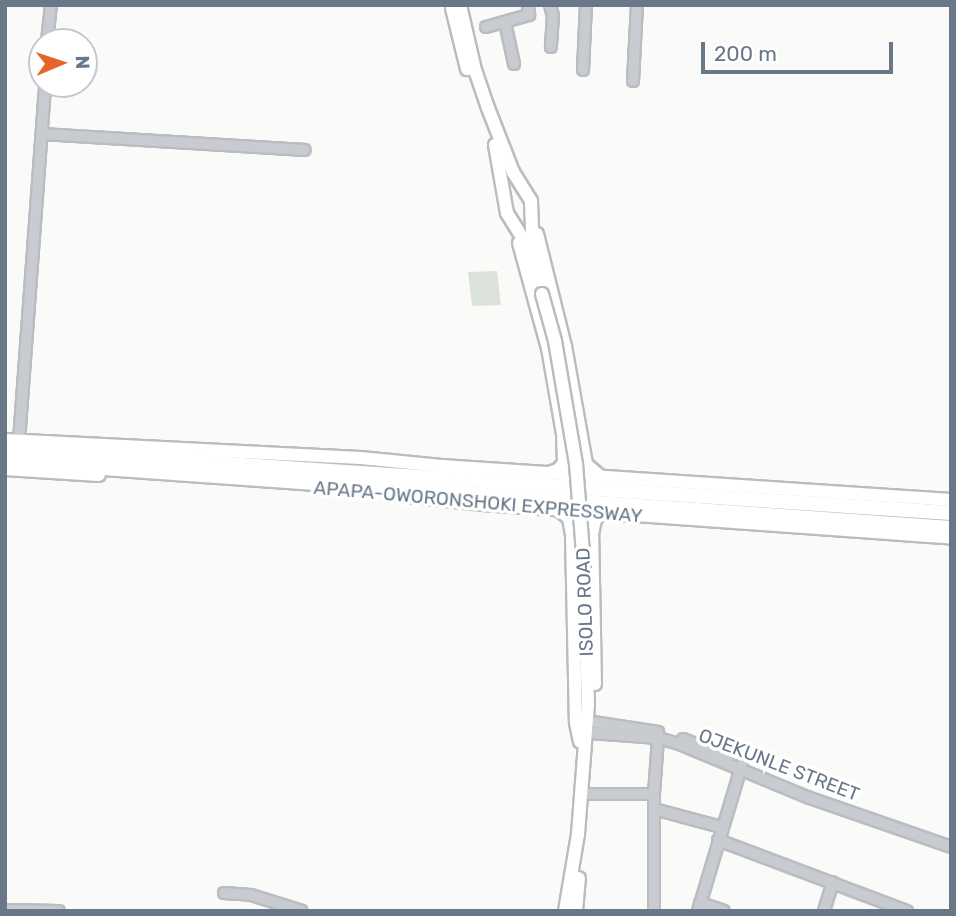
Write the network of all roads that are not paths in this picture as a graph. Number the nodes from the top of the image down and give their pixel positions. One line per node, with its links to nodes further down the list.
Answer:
1 (51, 5): 10 (street)
2 (452, 5): 17 (main road)
3 (460, 5): 17 (main road)
4 (548, 5): 7 (street); 11 (street)
5 (586, 5): 13 (street)
6 (637, 5): 14 (street)
7 (528, 10): 8 (street)
8 (505, 22): 9 (street); 12 (street)
9 (486, 27)
10 (49, 28)
11 (551, 47)
12 (514, 64)
13 (583, 70)
14 (633, 81)
15 (44, 98): 16 (street)
16 (43, 134): 18 (street); 25 (street)
17 (498, 142): 19 (main road); 20 (main road)
18 (305, 150)
19 (522, 185): 20 (main road); 21 (main road)
20 (503, 194): 22 (main road)
21 (534, 220): 22 (main road); 23 (main road); 30 (main road)
22 (513, 226): 23 (main road); 29 (main road)
23 (533, 255): 37 (main road, ISOLO ROAD, bridge)
24 (5, 440): 25 (main road, APAPA-OWORONSHOKI EXPRESSWAY)
25 (19, 441): 29 (main road, APAPA-OWORONSHOKI EXPRESSWAY)
26 (5, 449): 34 (highway, APAPA-OWORONSHOKI EXPRESSWAY)
27 (5, 461): 35 (highway, APAPA-OWORONSHOKI EXPRESSWAY)
28 (5, 468): 32 (main road, APAPA-OWORONSHOKI EXPRESSWAY)
29 (549, 473): 30 (main road, APAPA-OWORONSHOKI EXPRESSWAY)
30 (600, 476): 31 (main road, APAPA-OWORONSHOKI EXPRESSWAY)
31 (951, 500)
32 (559, 510): 33 (main road, APAPA-OWORONSHOKI EXPRESSWAY); 40 (main road)
33 (601, 512): 36 (main road, APAPA-OWORONSHOKI EXPRESSWAY); 38 (main road)
34 (951, 513)
35 (951, 528)
36 (951, 538)
37 (588, 704): 38 (main road); 40 (main road, ISOLO ROAD)
38 (592, 727): 39 (street, OJEKUNLE STREET); 41 (street, OJEKUNLE STREET); 42 (main road)
39 (659, 738): 41 (street, OJEKUNLE STREET); 43 (street)
40 (583, 758): 55 (main road, ISOLO ROAD)
41 (741, 767): 45 (street); 47 (street, OJEKUNLE STREET); 48 (street, OJEKUNLE STREET)
42 (586, 794): 43 (street); 56 (main road)
43 (654, 794): 44 (street)
44 (654, 809): 45 (street); 57 (street)
45 (722, 827): 46 (street)
46 (718, 840): 49 (street); 51 (street)
47 (951, 840)
48 (951, 846)
49 (833, 882): 59 (street); 60 (street)
50 (224, 893): 54 (street)
51 (699, 907): 58 (street)
52 (5, 910): 53 (street)
53 (59, 911)
54 (302, 911)
55 (565, 911)
56 (576, 911)
57 (654, 911)
58 (724, 911)
59 (824, 911)
60 (907, 911)

